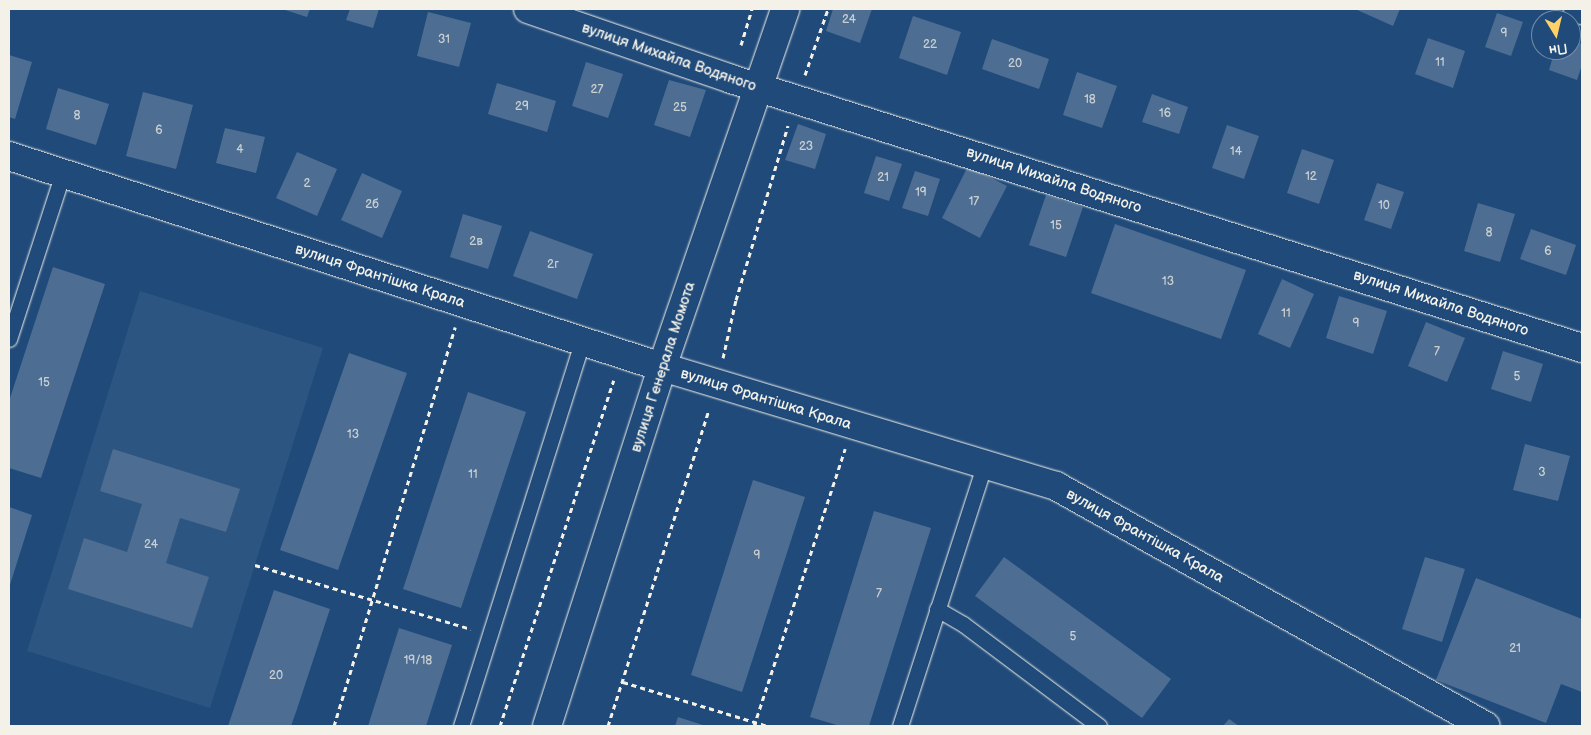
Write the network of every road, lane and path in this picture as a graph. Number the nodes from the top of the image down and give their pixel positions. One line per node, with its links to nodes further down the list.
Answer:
1 (528, 9): 5 (street, вулиця Михайла Водяного)
2 (785, 9): 5 (street, вулиця Генерала Момота)
3 (1578, 9): 4 (street)
4 (1582, 10)
5 (759, 88): 11 (street, вулиця Михайла Водяного); 13 (street, вулиця Генерала Момота)
6 (9, 156): 7 (street, вулиця Франтішка Крала)
7 (63, 173): 8 (street, вулиця Франтішка Крала); 9 (lane)
8 (462, 303): 10 (street, вулиця Франтішка Крала); 17 (path)
9 (9, 339)
10 (582, 342): 12 (street, вулиця Франтішка Крала); 19 (lane)
11 (1582, 348)
12 (623, 354): 13 (street, вулиця Франтішка Крала); 23 (path)
13 (662, 367): 14 (street, вулиця Франтішка Крала); 24 (street, вулиця Генерала Момота)
14 (853, 425): 15 (street, вулиця Франтішка Крала); 25 (path)
15 (984, 466): 18 (lane); 29 (street, вулиця Франтішка Крала)
16 (256, 565): 17 (path)
17 (373, 600): 19 (path); 21 (path)
18 (937, 609): 27 (lane); 28 (lane)
19 (489, 634): 22 (lane)
20 (622, 682): 26 (path)
21 (334, 726)
22 (460, 726)
23 (500, 726)
24 (547, 726)
25 (754, 726)
26 (768, 726)
27 (900, 726)
28 (1099, 726)
29 (1485, 726)

